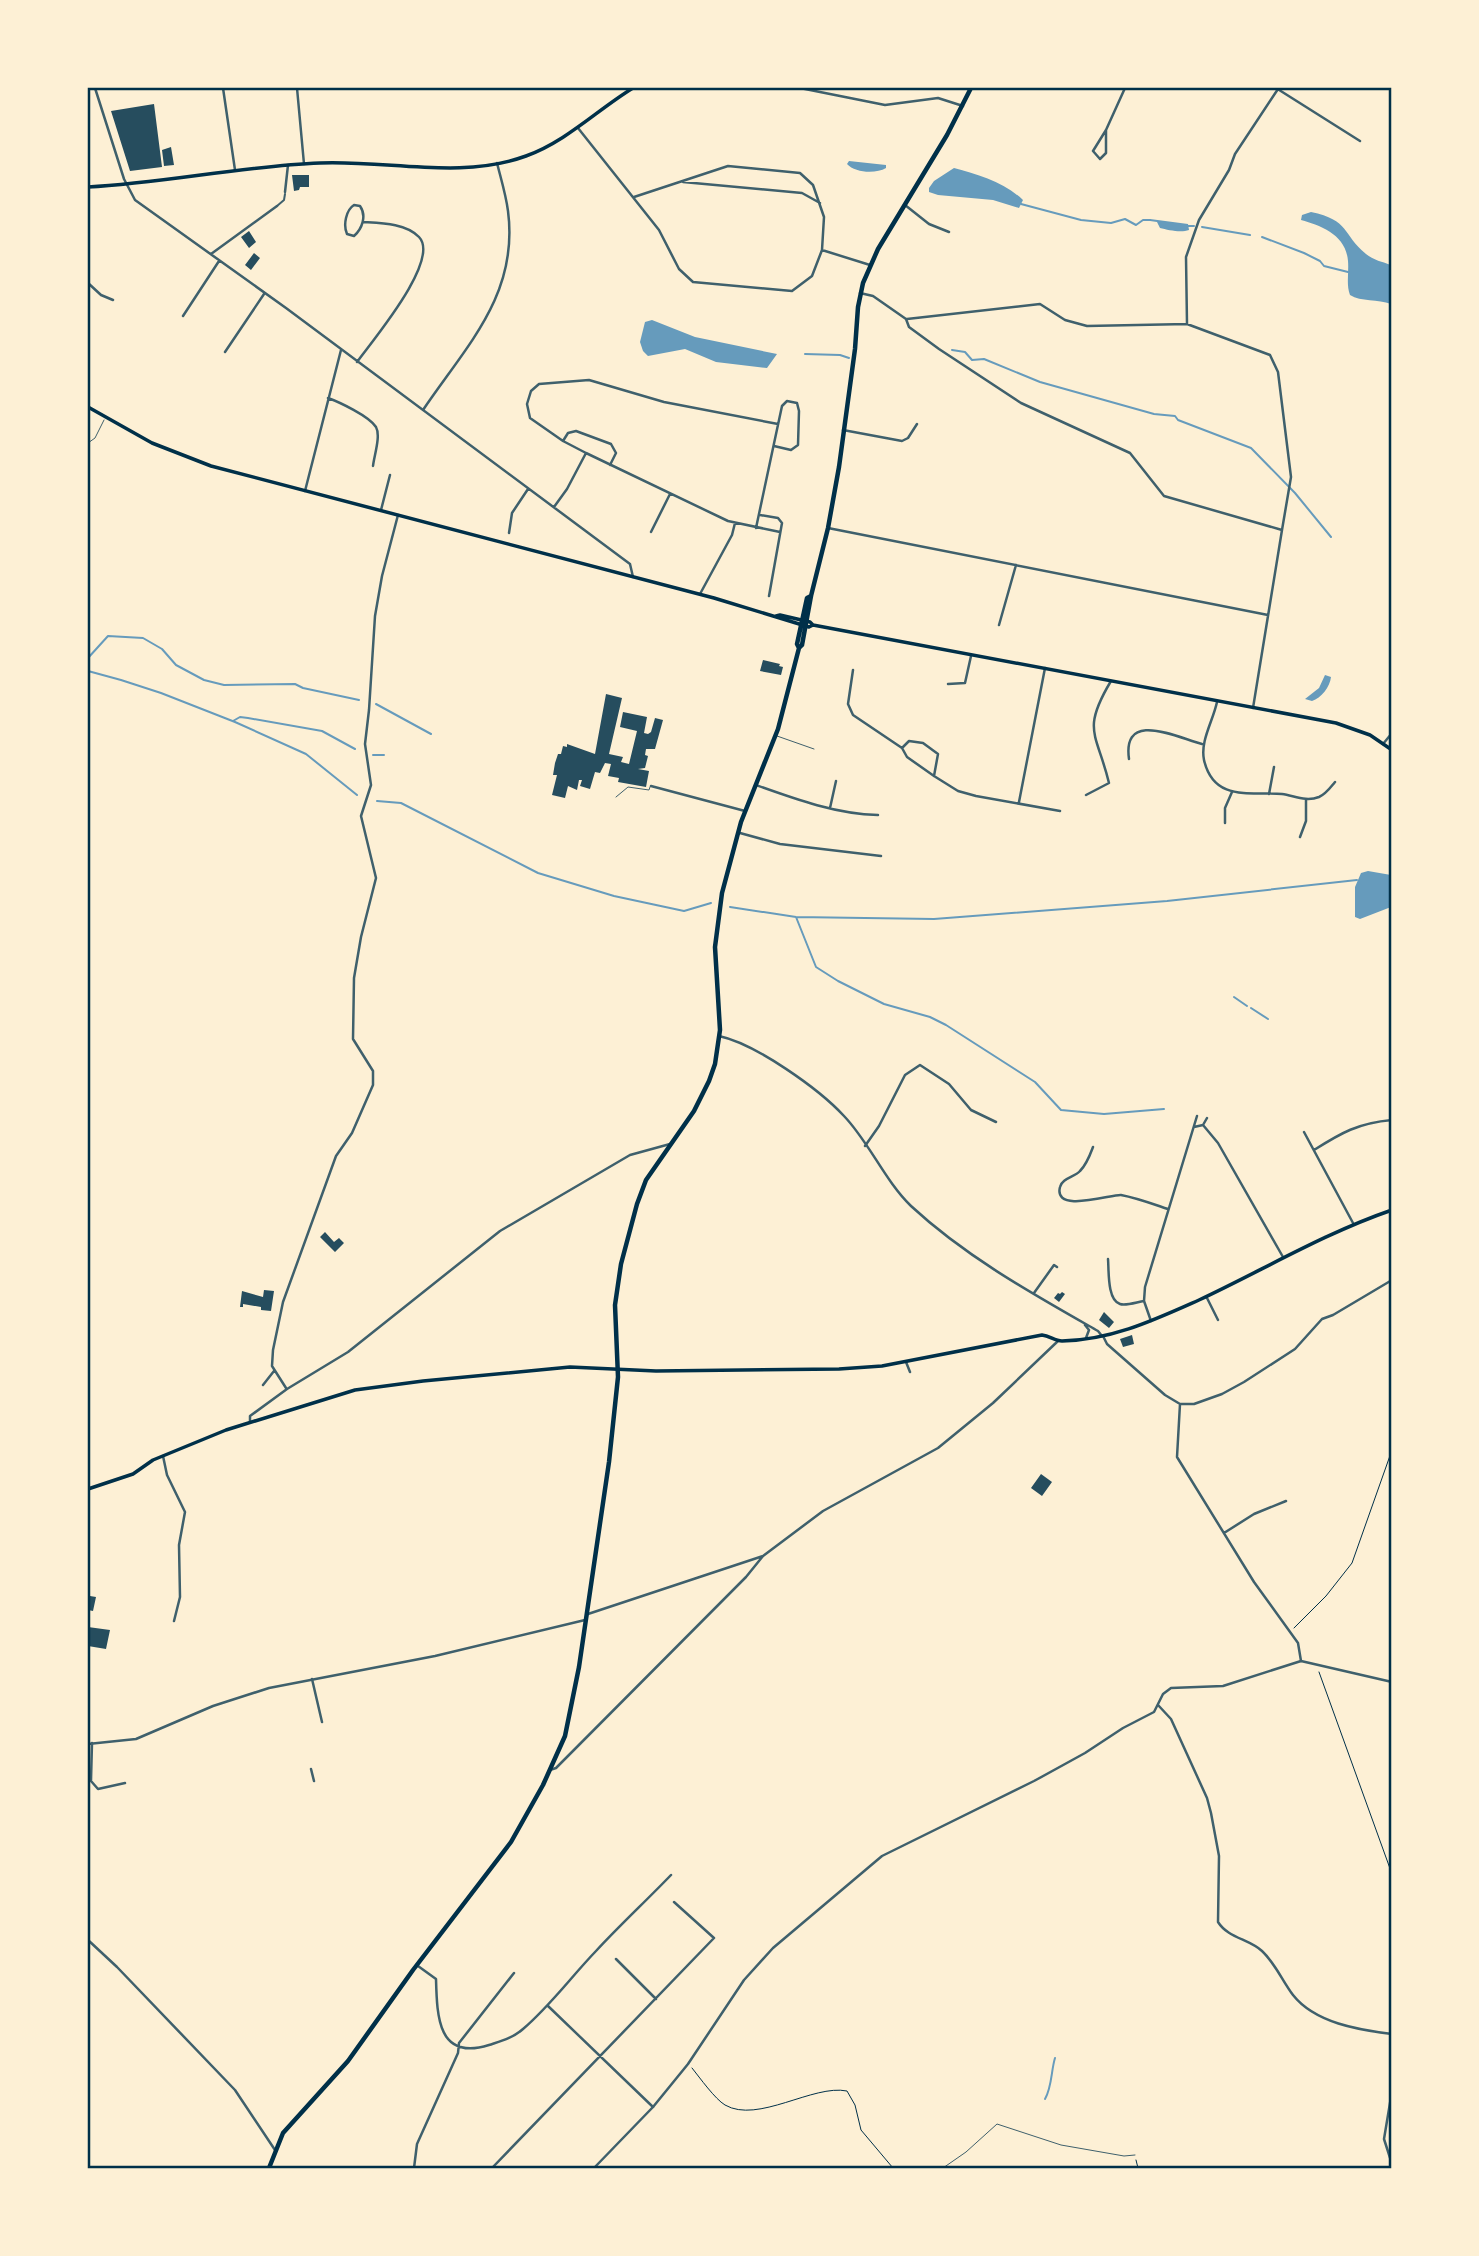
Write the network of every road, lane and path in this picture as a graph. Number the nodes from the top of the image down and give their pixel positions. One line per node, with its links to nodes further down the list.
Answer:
1 (94, 88): 18 (street)
2 (223, 88): 16 (street)
3 (297, 88): 14 (street)
4 (634, 88): 10 (main road)
5 (800, 88): 9 (street)
6 (971, 88): 9 (highway)
7 (1125, 88): 11 (street)
8 (1277, 88): 12 (street); 37 (street)
9 (963, 106): 23 (highway)
10 (578, 127): 13 (main road); 21 (street)
11 (1106, 130): 11 (street)
12 (1360, 141)
13 (497, 163): 14 (main road); 43 (street)
14 (304, 164): 15 (main road)
15 (288, 165): 16 (main road); 20 (street)
16 (235, 170): 18 (main road)
17 (679, 181): 21 (street); 22 (street); 22 (street)
18 (126, 184): 19 (main road); 28 (street)
19 (88, 187)
20 (285, 192): 24 (street)
21 (634, 197): 27 (street)
22 (820, 203): 27 (street)
23 (904, 204): 26 (street); 30 (highway)
24 (277, 206): 28 (street)
25 (363, 222): 25 (street); 40 (street)
26 (949, 232)
27 (822, 250): 30 (street)
28 (210, 255): 29 (street)
29 (219, 261): 32 (street); 35 (street)
30 (870, 265): 33 (highway)
31 (88, 283): 34 (street)
32 (265, 293): 38 (street); 39 (street)
33 (860, 293): 36 (street); 47 (highway)
34 (113, 300)
35 (183, 316)
36 (906, 319): 37 (street); 65 (street)
37 (1187, 324): 65 (street)
38 (341, 350): 40 (street); 41 (street)
39 (225, 352)
40 (357, 362): 43 (street)
41 (328, 398): 53 (street); 56 (street)
42 (88, 407): 44 (main road)
43 (423, 410): 55 (street)
44 (105, 418): 49 (lane); 56 (main road)
45 (778, 424): 48 (street); 50 (street); 50 (street)
46 (917, 424): 47 (street)
47 (843, 430): 64 (highway)
48 (562, 440): 51 (street); 52 (street)
49 (88, 443)
50 (774, 446): 61 (street)
51 (586, 453): 52 (street); 58 (street)
52 (610, 465): 57 (street)
53 (373, 466)
54 (390, 475): 59 (street)
55 (528, 489): 58 (street); 68 (street)
56 (305, 491): 59 (main road)
57 (670, 494): 62 (street); 66 (street)
58 (554, 507): 70 (street)
59 (381, 510): 60 (main road)
60 (398, 515): 70 (main road); 141 (street)
61 (760, 515): 63 (street); 67 (street)
62 (734, 523): 63 (street); 71 (street)
63 (756, 528): 67 (street)
64 (828, 528): 69 (street); 74 (highway)
65 (1282, 530): 73 (street)
66 (652, 532)
67 (780, 532): 72 (street)
68 (509, 533)
69 (1016, 565): 73 (street); 75 (street)
70 (633, 577): 71 (main road)
71 (700, 594): 74 (main road)
72 (768, 596)
73 (1268, 615): 82 (street)
74 (804, 623): 76 (main road); 84 (highway)
75 (999, 625)
76 (971, 654): 77 (main road); 80 (street)
77 (1045, 668): 79 (main road); 102 (street)
78 (853, 670): 87 (street)
79 (1111, 681): 81 (main road); 99 (street)
80 (948, 684)
81 (1217, 702): 82 (main road); 85 (street)
82 (1253, 708): 86 (main road)
83 (1391, 733): 86 (street)
84 (776, 736): 88 (lane); 95 (highway)
85 (1203, 744): 90 (street); 97 (street)
86 (1383, 744): 89 (main road)
87 (902, 748): 92 (street); 92 (street)
88 (814, 749)
89 (1391, 750)
90 (1129, 759)
91 (1274, 767): 98 (street)
92 (934, 776): 102 (street)
93 (836, 781): 103 (street)
94 (1335, 782): 101 (street)
95 (756, 785): 103 (street); 104 (highway)
96 (651, 786): 100 (lane); 104 (street)
97 (1232, 792): 98 (street); 107 (street)
98 (1269, 794): 101 (street)
99 (1086, 795)
100 (617, 797)
101 (1306, 800): 109 (street)
102 (1019, 802): 105 (street)
103 (830, 808): 106 (street)
104 (745, 811): 108 (highway)
105 (1060, 811)
106 (878, 815)
107 (1225, 823)
108 (738, 833): 110 (street); 111 (highway)
109 (1300, 837)
110 (881, 856)
111 (719, 1036): 119 (highway); 120 (street)
112 (1198, 1116): 117 (street)
113 (1208, 1118): 116 (street)
114 (1391, 1120): 122 (street)
115 (996, 1122): 120 (street)
116 (1203, 1125): 117 (street); 127 (street)
117 (1194, 1127): 123 (street)
118 (1304, 1132): 122 (street)
119 (670, 1144): 140 (highway); 144 (street)
120 (865, 1146): 130 (street)
121 (1093, 1147): 123 (street)
122 (1314, 1150): 125 (street)
123 (1168, 1209): 132 (street)
124 (1391, 1210): 125 (main road)
125 (1353, 1223): 127 (main road)
126 (1108, 1259): 132 (street)
127 (1284, 1259): 131 (main road)
128 (1057, 1267): 130 (street)
129 (1391, 1280): 145 (street)
130 (1034, 1293): 135 (street)
131 (1207, 1296): 133 (street); 134 (main road)
132 (1144, 1301): 134 (street)
133 (1218, 1320)
134 (1152, 1321): 136 (main road)
135 (1082, 1322): 136 (street); 137 (street)
136 (1103, 1336): 137 (main road); 145 (street)
137 (1086, 1338): 138 (main road)
138 (1058, 1341): 139 (main road); 152 (street)
139 (906, 1362): 140 (main road); 142 (street)
140 (618, 1369): 146 (main road); 153 (highway)
141 (274, 1371): 143 (street); 144 (street)
142 (910, 1372)
143 (263, 1385)
144 (287, 1389): 146 (street)
145 (1180, 1404): 151 (street)
146 (250, 1421): 148 (main road)
147 (1391, 1450): 155 (path)
148 (163, 1456): 149 (main road); 154 (street)
149 (88, 1489)
150 (1286, 1500): 151 (street)
151 (1224, 1533): 155 (street)
152 (764, 1556): 153 (street); 164 (street)
153 (587, 1617): 158 (street); 164 (highway)
154 (174, 1621)
155 (1290, 1632): 156 (street)
156 (1301, 1661): 157 (street); 160 (street)
157 (1317, 1665): 159 (street); 167 (path)
158 (312, 1679): 161 (street); 162 (street)
159 (1391, 1682)
160 (1158, 1705): 176 (street); 179 (street)
161 (322, 1722)
162 (90, 1744): 166 (street)
163 (311, 1769): 165 (street)
164 (550, 1770): 172 (highway)
165 (314, 1781)
166 (125, 1783)
167 (1391, 1874)
168 (671, 1875): 175 (street)
169 (674, 1902): 174 (street)
170 (88, 1940): 182 (street)
171 (616, 1959): 174 (street)
172 (417, 1965): 177 (street); 182 (highway)
173 (514, 1973): 177 (street)
174 (656, 1999): 178 (street)
175 (548, 2006): 177 (street); 178 (street)
176 (1391, 2034)
177 (458, 2047): 186 (street)
178 (601, 2056): 181 (street); 187 (street)
179 (688, 2064): 181 (street); 189 (path)
180 (1391, 2091): 184 (street)
181 (653, 2107): 188 (street)
182 (275, 2150): 185 (highway)
183 (1135, 2155): 190 (lane); 191 (path)
184 (1391, 2164)
185 (269, 2168)
186 (414, 2168)
187 (492, 2168)
188 (594, 2168)
189 (893, 2168)
190 (943, 2168)
191 (1138, 2168)

